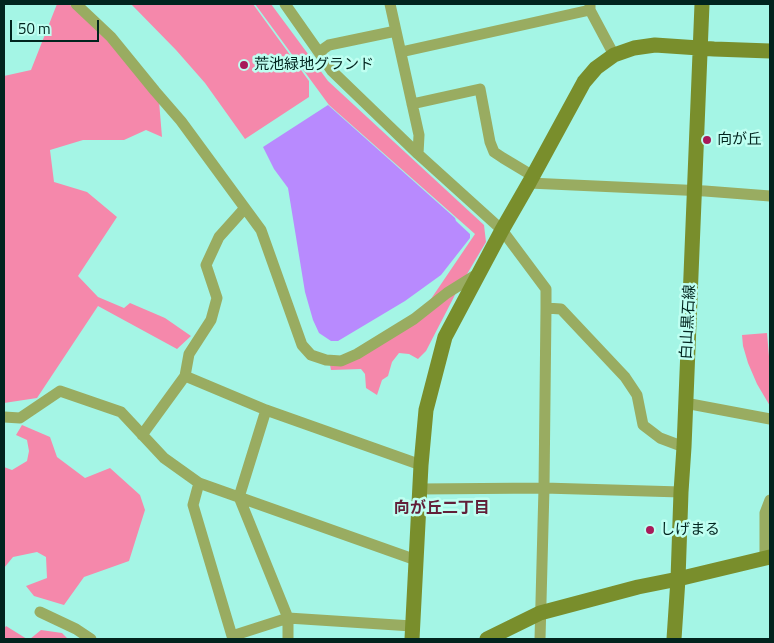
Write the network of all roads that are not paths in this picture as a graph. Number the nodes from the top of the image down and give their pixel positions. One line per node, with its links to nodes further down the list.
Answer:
1 (76, 4): 17 (street)
2 (285, 4): 9 (street)
3 (390, 4): 6 (street)
4 (702, 4): 7 (street, 白山黒石線)
5 (590, 7): 10 (street); 11 (street)
6 (396, 31): 9 (street); 10 (street)
7 (700, 48): 8 (street); 11 (street); 15 (street, 白山黒石線)
8 (770, 51)
9 (318, 52): 13 (street)
10 (401, 52): 12 (street)
11 (614, 55): 14 (street)
12 (412, 104): 13 (street); 14 (street)
13 (418, 154): 18 (street)
14 (531, 179): 15 (street); 18 (street)
15 (694, 191): 16 (street); 22 (street, 白山黒石線)
16 (770, 196)
17 (244, 208): 19 (street); 21 (street)
18 (502, 230): 19 (street); 20 (street)
19 (479, 273): 28 (street)
20 (546, 308): 27 (street); 30 (street)
21 (185, 376): 23 (street); 26 (street)
22 (685, 403): 25 (street); 27 (street, 白山黒石線)
23 (266, 410): 28 (street); 33 (street)
24 (4, 417): 26 (street)
25 (770, 419)
26 (142, 435): 29 (street)
27 (684, 447): 32 (street, 白山黒石線)
28 (421, 465): 31 (street)
29 (199, 483): 33 (street); 42 (street)
30 (544, 488): 31 (street); 32 (street); 39 (street)
31 (420, 489): 36 (street)
32 (681, 492): 37 (street, 白山黒石線)
33 (239, 497): 36 (street); 40 (street)
34 (770, 500): 35 (street)
35 (768, 558): 37 (street)
36 (416, 560): 41 (street)
37 (678, 579): 39 (street); 47 (street, 白山黒石線)
38 (40, 612): 43 (street)
39 (540, 613): 45 (street); 46 (street)
40 (288, 618): 41 (street); 42 (street); 44 (street)
41 (412, 633)
42 (233, 637)
43 (91, 639)
44 (288, 639)
45 (487, 639)
46 (540, 639)
47 (674, 639)

